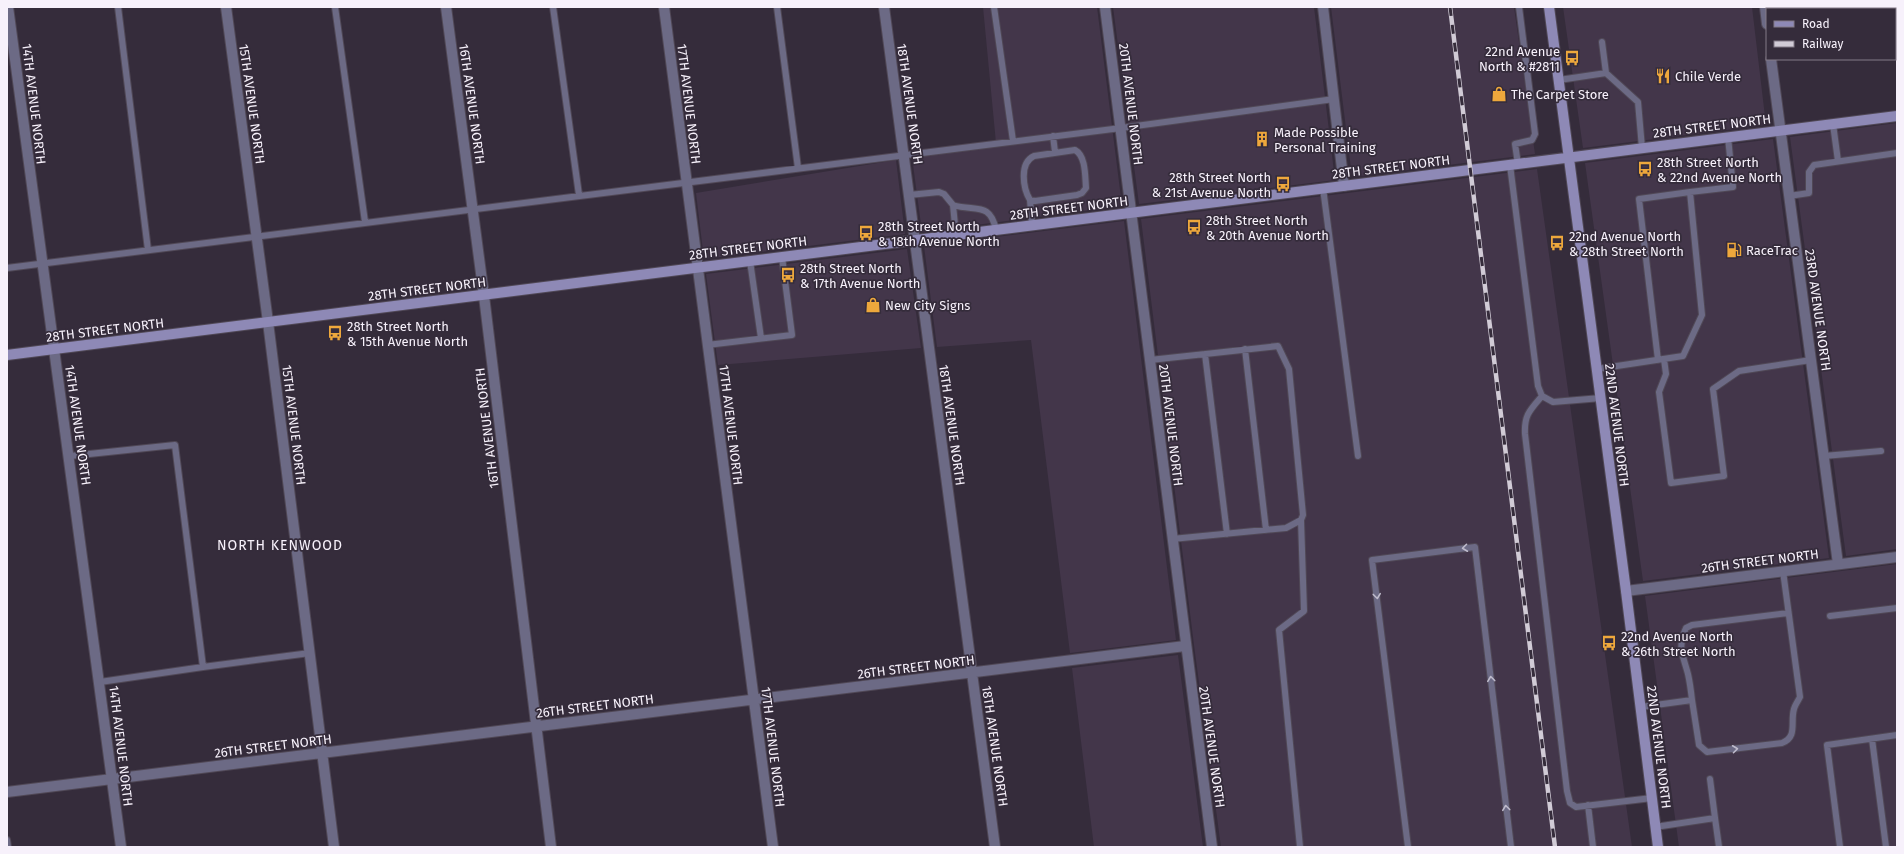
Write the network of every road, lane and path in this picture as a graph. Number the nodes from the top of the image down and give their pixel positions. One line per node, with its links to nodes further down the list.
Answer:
1 (8, 7): 55 (street, 14TH AVENUE NORTH)
2 (118, 7): 52 (lane)
3 (226, 7): 50 (street, 15TH AVENUE NORTH)
4 (335, 7): 46 (lane)
5 (446, 7): 44 (street, 16TH AVENUE NORTH)
6 (553, 7): 39 (lane)
7 (664, 7): 35 (street, 17TH AVENUE NORTH)
8 (777, 7): 34 (lane)
9 (884, 7): 30 (street, 18TH AVENUE NORTH)
10 (994, 7): 26 (lane)
11 (1105, 7): 22 (street, 20TH AVENUE NORTH)
12 (1323, 7): 19 (street)
13 (1519, 7): 33 (lane)
14 (1549, 7): 18 (street, 22ND AVENUE NORTH)
15 (1602, 42): 17 (lane)
16 (1772, 60): 23 (street, 23RD AVENUE NORTH)
17 (1606, 73): 18 (lane); 27 (lane)
18 (1559, 80): 31 (street, 22ND AVENUE NORTH)
19 (1334, 99): 22 (lane); 36 (street)
20 (1897, 116): 21 (street, 28TH STREET NORTH)
21 (1833, 124): 23 (street, 28TH STREET NORTH); 32 (lane)
22 (1121, 128): 24 (lane); 45 (street, 20TH AVENUE NORTH)
23 (1781, 131): 25 (street, 28TH STREET NORTH); 41 (street, 23RD AVENUE NORTH)
24 (1053, 136): 26 (lane); 28 (lane)
25 (1728, 137): 27 (street, 28TH STREET NORTH); 38 (lane)
26 (1013, 141): 30 (lane)
27 (1642, 148): 31 (street, 28TH STREET NORTH)
28 (1055, 152): 42 (lane); 42 (lane)
29 (1897, 153): 32 (lane)
30 (903, 155): 34 (lane); 40 (street, 18TH AVENUE NORTH)
31 (1569, 157): 33 (street, 28TH STREET NORTH); 69 (street, 22ND AVENUE NORTH)
32 (1838, 161): 41 (lane)
33 (1514, 164): 36 (street, 28TH STREET NORTH); 70 (lane)
34 (798, 168): 35 (lane)
35 (686, 181): 39 (lane); 57 (street, 17TH AVENUE NORTH)
36 (1344, 186): 37 (street, 28TH STREET NORTH)
37 (1323, 188): 45 (street, 28TH STREET NORTH); 74 (lane)
38 (1690, 192): 67 (lane); 67 (lane)
39 (579, 195): 44 (lane)
40 (909, 195): 43 (lane); 51 (street, 18TH AVENUE NORTH)
41 (1789, 196): 68 (street, 23RD AVENUE NORTH)
42 (1030, 200): 47 (lane)
43 (953, 205): 48 (lane); 49 (lane)
44 (472, 209): 46 (lane); 58 (street, 16TH AVENUE NORTH)
45 (1132, 213): 47 (street, 28TH STREET NORTH); 66 (street, 20TH AVENUE NORTH)
46 (365, 222): 50 (lane)
47 (1032, 225): 48 (street, 28TH STREET NORTH)
48 (996, 230): 49 (street, 28TH STREET NORTH)
49 (956, 235): 51 (street, 28TH STREET NORTH)
50 (257, 236): 52 (lane); 59 (street, 15TH AVENUE NORTH)
51 (915, 240): 53 (street, 28TH STREET NORTH); 90 (street, 18TH AVENUE NORTH)
52 (148, 250): 55 (lane)
53 (782, 257): 54 (street, 28TH STREET NORTH); 60 (lane)
54 (750, 261): 57 (street, 28TH STREET NORTH); 60 (lane)
55 (42, 263): 56 (lane); 63 (street, 14TH AVENUE NORTH)
56 (7, 268)
57 (697, 268): 58 (street, 28TH STREET NORTH); 61 (street, 17TH AVENUE NORTH)
58 (484, 296): 59 (street, 28TH STREET NORTH); 95 (street, 16TH AVENUE NORTH)
59 (268, 322): 63 (street, 28TH STREET NORTH); 88 (street, 15TH AVENUE NORTH)
60 (761, 338): 61 (lane)
61 (707, 345): 92 (street, 17TH AVENUE NORTH)
62 (1245, 349): 64 (lane); 76 (lane); 77 (lane)
63 (54, 350): 65 (street, 28TH STREET NORTH); 73 (street, 14TH AVENUE NORTH)
64 (1205, 354): 66 (lane); 78 (lane)
65 (7, 355)
66 (1150, 360): 79 (street, 20TH AVENUE NORTH)
67 (1661, 360): 68 (lane); 69 (lane)
68 (1811, 360): 75 (street, 23RD AVENUE NORTH)
69 (1597, 369): 71 (street, 22ND AVENUE NORTH)
70 (1542, 396): 71 (lane); 103 (lane)
71 (1601, 398): 83 (street, 22ND AVENUE NORTH)
72 (1881, 451): 75 (lane)
73 (70, 456): 89 (lane); 91 (street, 14TH AVENUE NORTH)
74 (1358, 456)
75 (1824, 456): 81 (street, 23RD AVENUE NORTH)
76 (1301, 520): 77 (lane); 114 (lane)
77 (1266, 530): 78 (lane)
78 (1227, 534): 79 (lane)
79 (1172, 539): 87 (street, 20TH AVENUE NORTH)
80 (1897, 557): 81 (street, 26TH STREET NORTH)
81 (1838, 564): 82 (street, 26TH STREET NORTH)
82 (1783, 571): 83 (street, 26TH STREET NORTH); 85 (lane)
83 (1626, 591): 94 (street, 22ND AVENUE NORTH)
84 (1897, 608): 86 (lane)
85 (1788, 613): 93 (lane); 93 (lane, one-way to 85)
86 (1830, 616)
87 (1185, 646): 90 (street, 26TH STREET NORTH); 113 (street, 20TH AVENUE NORTH)
88 (310, 653): 89 (lane); 98 (street, 15TH AVENUE NORTH)
89 (203, 667): 91 (lane)
90 (972, 673): 92 (street, 26TH STREET NORTH); 112 (street, 18TH AVENUE NORTH)
91 (100, 682): 99 (street, 14TH AVENUE NORTH)
92 (754, 700): 95 (street, 26TH STREET NORTH); 111 (street, 17TH AVENUE NORTH)
93 (1692, 700): 94 (lane)
94 (1641, 707): 102 (street, 22ND AVENUE NORTH)
95 (535, 727): 98 (street, 26TH STREET NORTH); 110 (street, 16TH AVENUE NORTH)
96 (1897, 735): 97 (lane)
97 (1872, 739): 120 (lane); 121 (lane)
98 (322, 753): 99 (street, 26TH STREET NORTH); 109 (street, 15TH AVENUE NORTH)
99 (112, 779): 101 (street, 26TH STREET NORTH); 108 (street, 14TH AVENUE NORTH)
100 (1710, 779): 104 (lane)
101 (7, 792)
102 (1652, 798): 103 (lane); 105 (street, 22ND AVENUE NORTH)
103 (1588, 805): 117 (lane)
104 (1715, 818): 105 (lane); 119 (lane)
105 (1655, 827): 118 (street, 22ND AVENUE NORTH)
106 (7, 840): 107 (lane)
107 (8, 847)
108 (121, 847)
109 (334, 847)
110 (550, 847)
111 (773, 847)
112 (995, 847)
113 (1212, 847)
114 (1300, 847)
115 (1408, 847): 116 (lane, one-way to 115)
116 (1511, 847)
117 (1593, 847)
118 (1658, 847)
119 (1719, 847)
120 (1840, 847)
121 (1886, 847)

